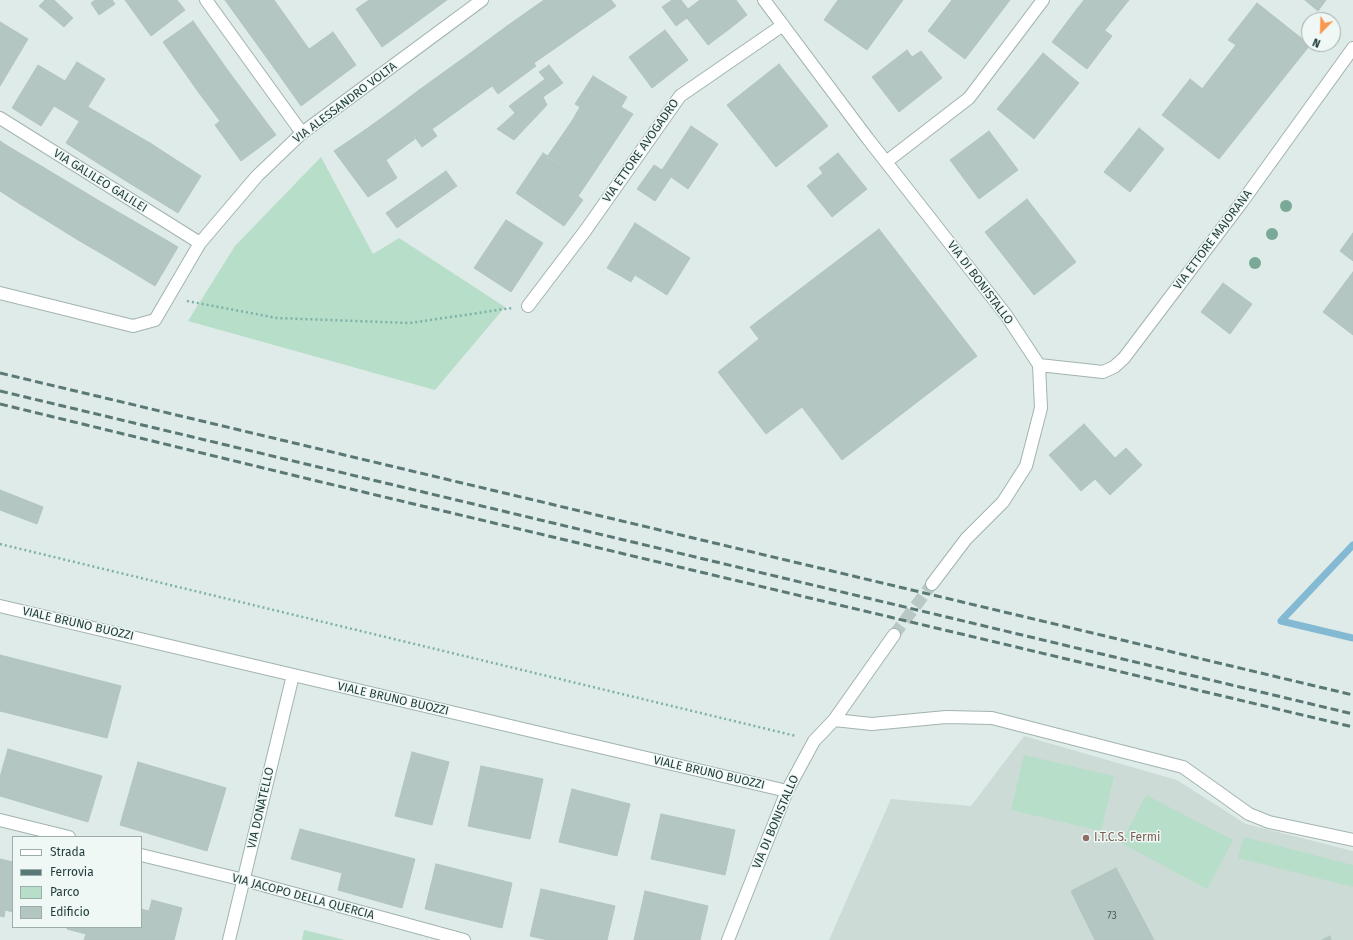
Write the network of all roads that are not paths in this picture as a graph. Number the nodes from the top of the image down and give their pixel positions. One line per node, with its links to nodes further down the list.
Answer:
1 (206, 0): 8 (street)
2 (482, 0): 8 (street, VIA ALESSANDRO VOLTA)
3 (764, 0): 5 (street, VIA DI BONISTALLO)
4 (1043, 0): 9 (street)
5 (783, 26): 9 (street, VIA DI BONISTALLO); 12 (street, VIA ETTORE AVOGADRO)
6 (1353, 48): 13 (street, VIA ETTORE MAJORANA)
7 (0, 118): 10 (street, VIA GALILEO GALILEI)
8 (302, 133): 10 (street, VIA ALESSANDRO VOLTA)
9 (886, 162): 13 (street, VIA DI BONISTALLO)
10 (200, 243): 11 (street, VIA ALESSANDRO VOLTA)
11 (0, 293)
12 (528, 306)
13 (1039, 365): 14 (street)
14 (932, 584)
15 (0, 606): 17 (street, VIALE BRUNO BUOZZI)
16 (894, 635): 18 (street, VIA DI BONISTALLO)
17 (293, 675): 19 (street, VIALE BRUNO BUOZZI); 24 (street, VIA DONATELLO)
18 (834, 720): 19 (street, VIA DI BONISTALLO); 22 (street)
19 (787, 791): 27 (street, VIA DI BONISTALLO)
20 (0, 820): 21 (street)
21 (65, 836)
22 (1353, 840)
23 (142, 855): 24 (street, VIA JACOPO DELLA QUERCIA)
24 (244, 880): 25 (street, VIA DONATELLO); 26 (street, VIA JACOPO DELLA QUERCIA)
25 (229, 940)
26 (464, 940)
27 (728, 940)

